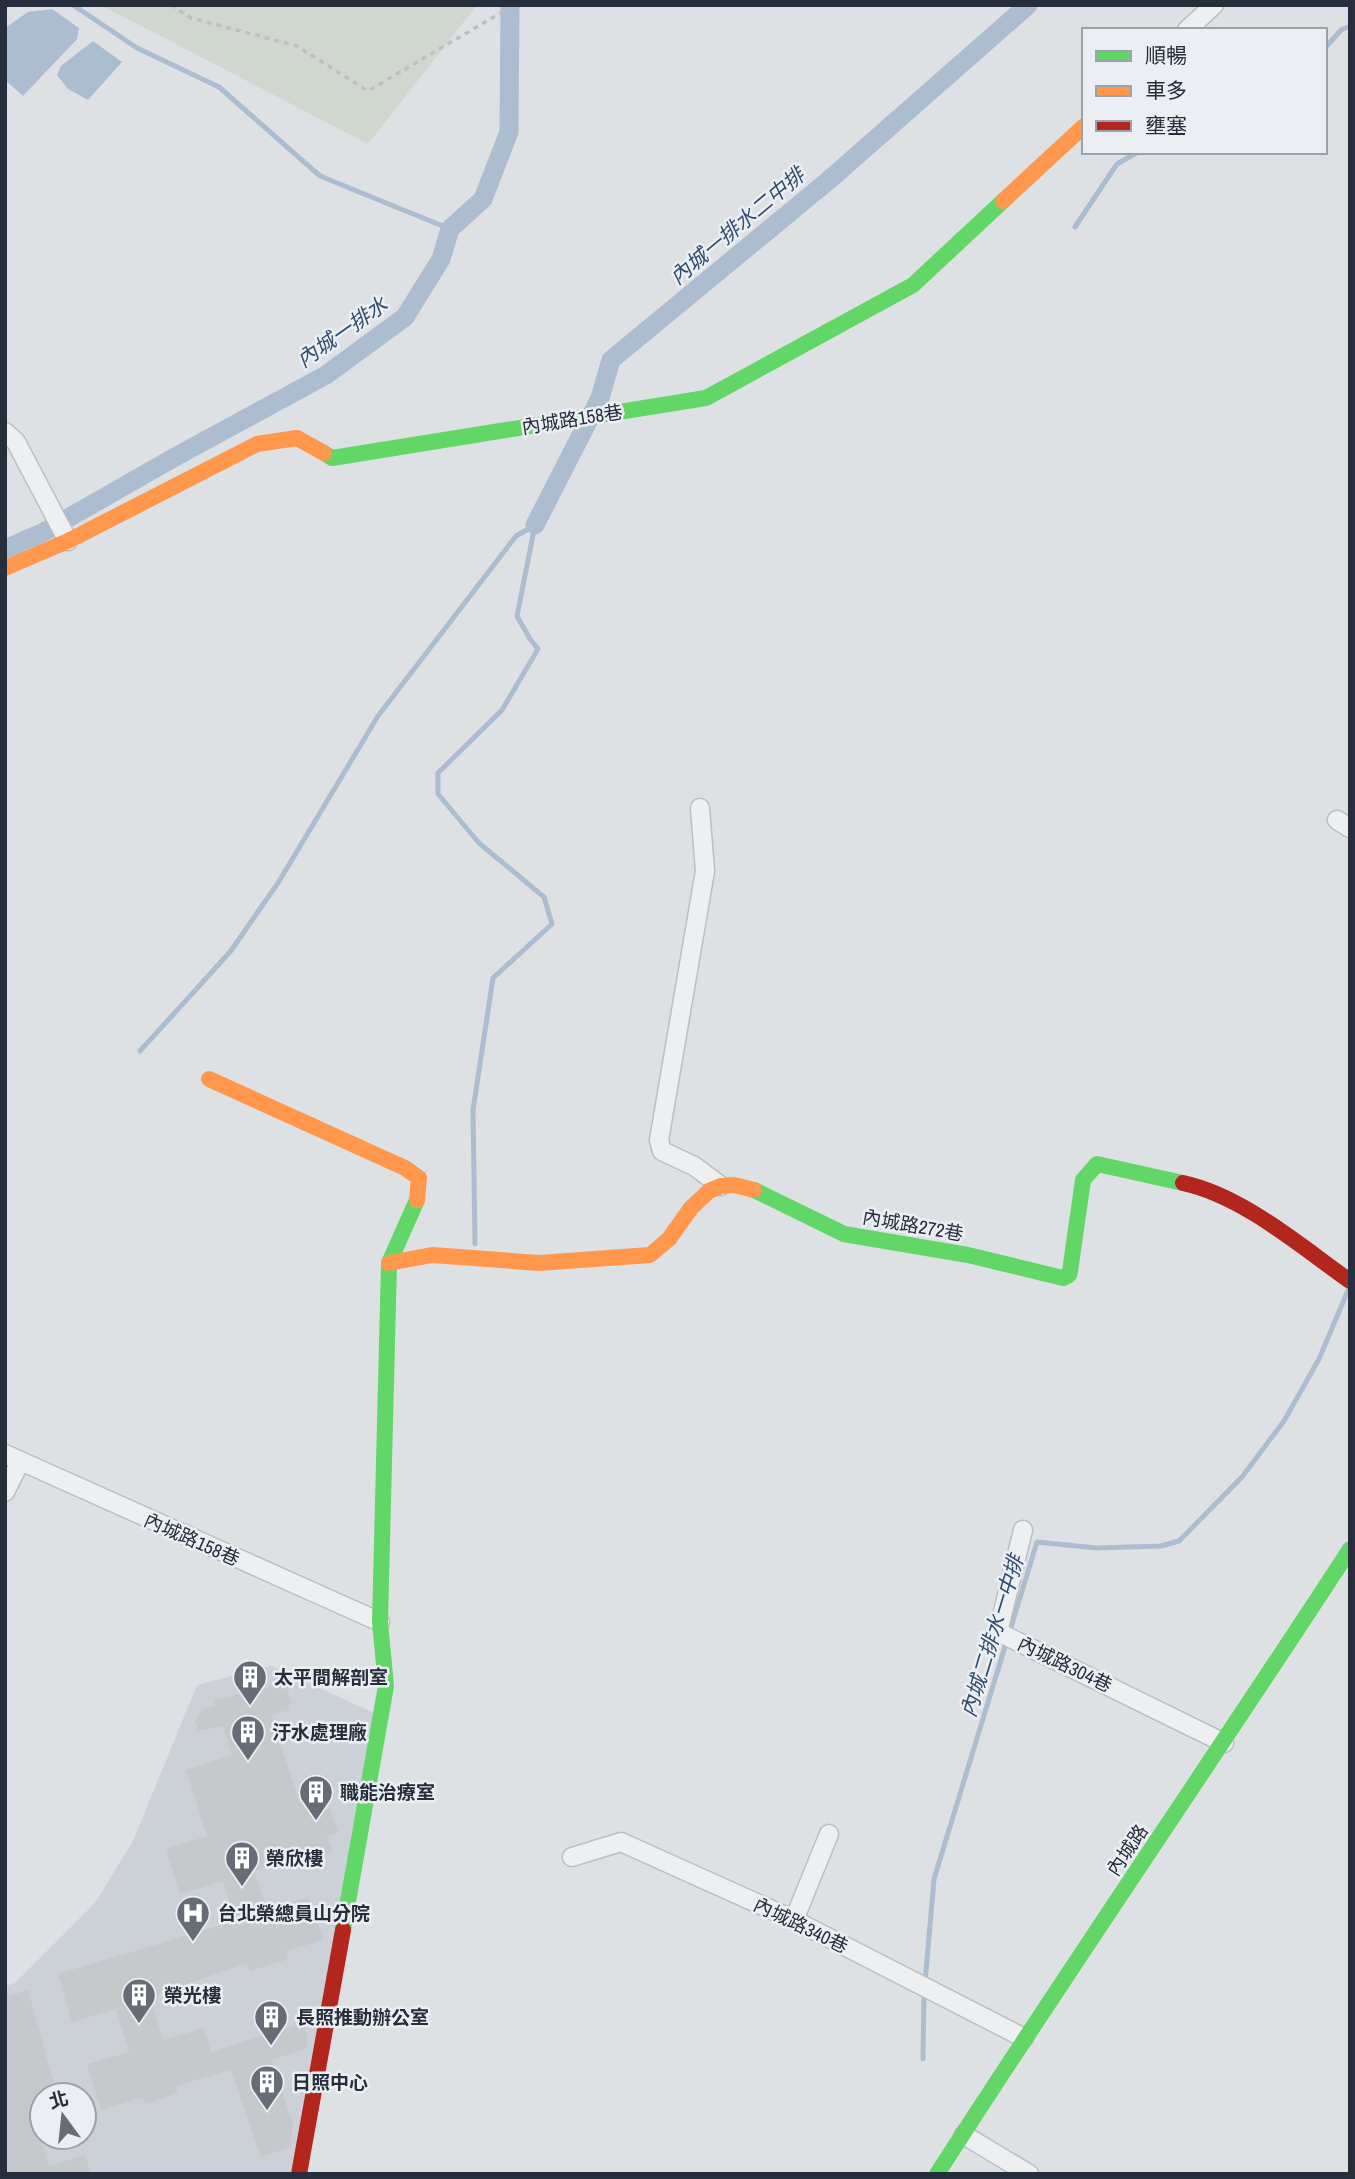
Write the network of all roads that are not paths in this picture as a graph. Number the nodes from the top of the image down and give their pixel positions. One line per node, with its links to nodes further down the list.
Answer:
1 (1214, 5): 2 (street)
2 (1189, 28)
3 (1082, 128): 5 (street, 內城路158巷)
4 (5, 432): 5 (street)
5 (66, 536): 6 (street, 內城路158巷)
6 (5, 568)
7 (700, 808): 9 (street)
8 (209, 1079): 10 (street)
9 (721, 1186): 10 (street); 11 (street, 內城路272巷)
10 (389, 1263): 16 (street)
11 (1350, 1281)
12 (13, 1458): 13 (street); 16 (street, 內城路158巷)
13 (5, 1492)
14 (1023, 1530): 17 (street, 內城路304巷)
15 (1350, 1549): 17 (street, 內城路)
16 (380, 1622): 23 (street)
17 (1224, 1743): 21 (street, 內城路)
18 (829, 1834): 20 (street)
19 (572, 1857): 20 (street, 內城路340巷)
20 (794, 1920): 21 (street, 內城路340巷)
21 (1024, 2038): 22 (street, 內城路)
22 (964, 2135): 24 (street, 內城路); 25 (street)
23 (299, 2174)
24 (937, 2174)
25 (1029, 2174)

